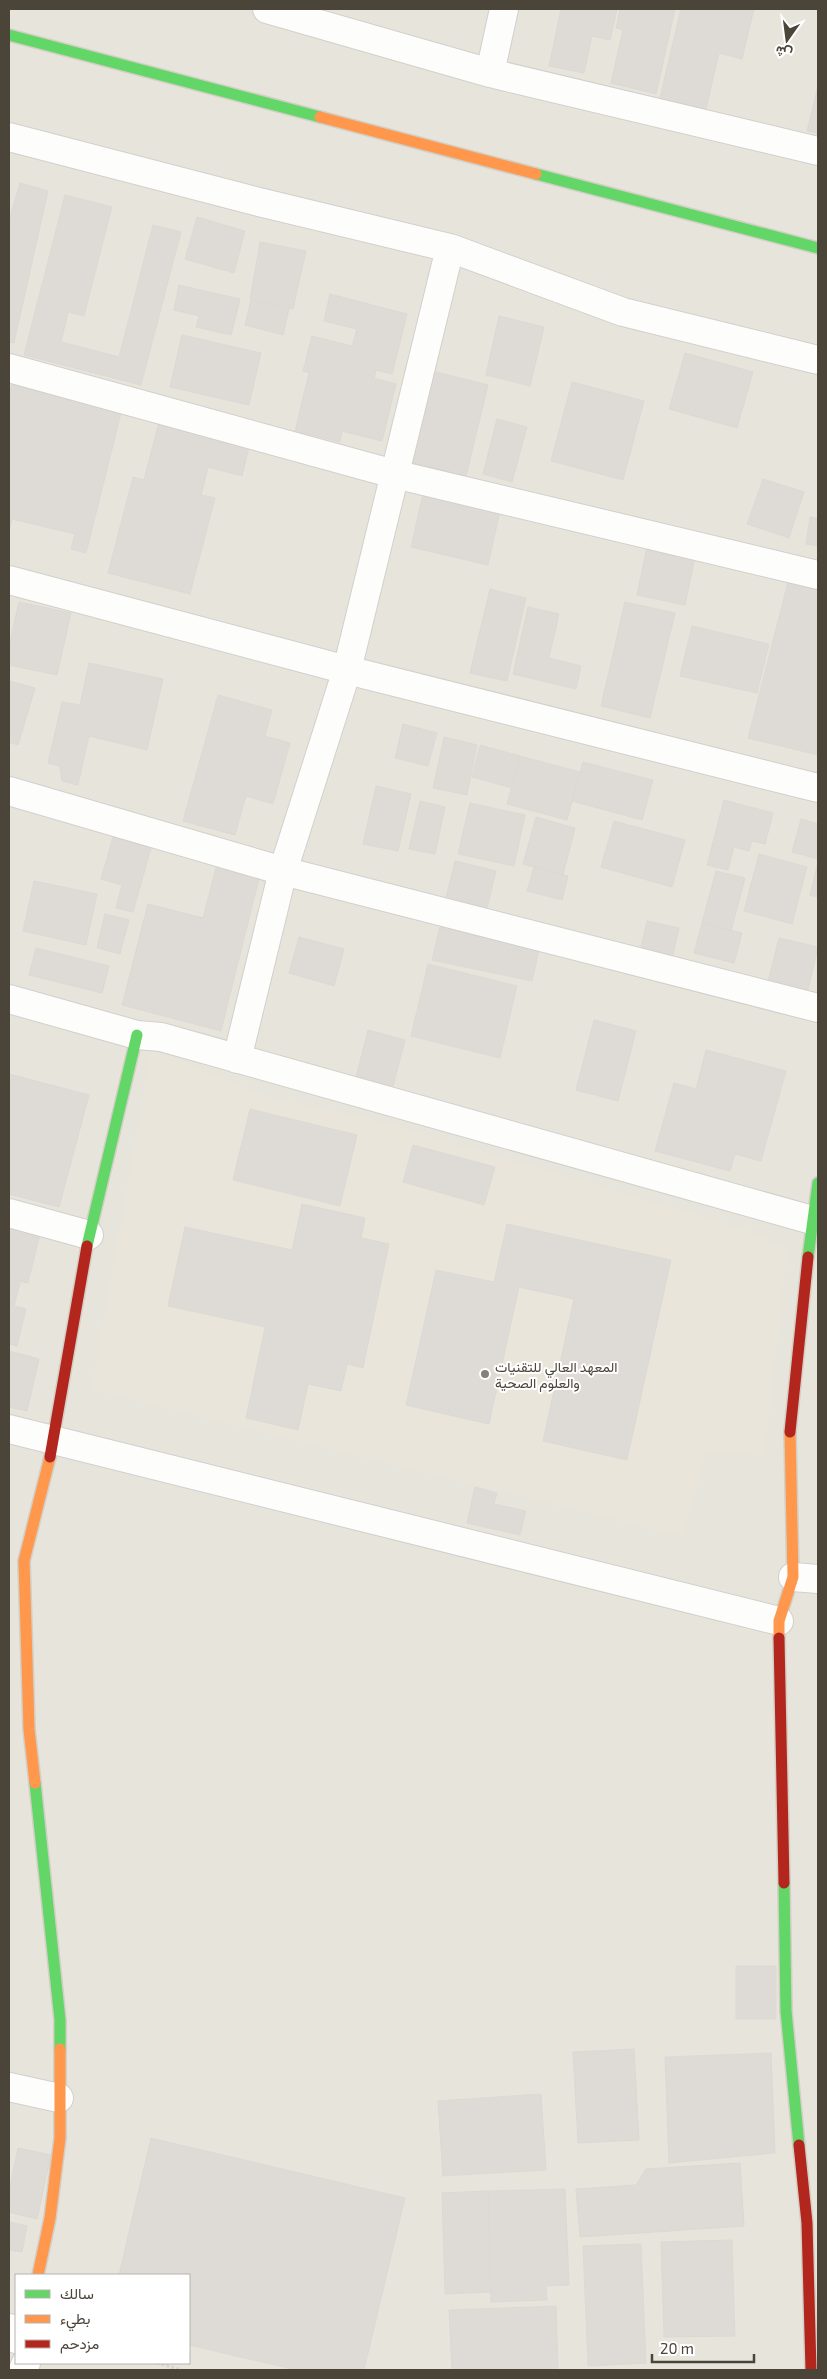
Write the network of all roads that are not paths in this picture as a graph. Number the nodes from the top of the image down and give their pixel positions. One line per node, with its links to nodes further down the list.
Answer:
1 (267, 9): 4 (street)
2 (504, 9): 4 (street)
3 (9, 35): 8 (street)
4 (490, 73): 6 (street)
5 (9, 137): 7 (street)
6 (818, 152)
7 (450, 248): 9 (street); 11 (street)
8 (818, 248)
9 (818, 360)
10 (9, 368): 11 (street)
11 (394, 474): 12 (street); 14 (street)
12 (818, 575)
13 (9, 580): 14 (street)
14 (347, 670): 15 (street); 17 (street)
15 (818, 788)
16 (9, 791): 17 (street)
17 (283, 871): 19 (street); 21 (street)
18 (9, 999): 20 (street)
19 (818, 1008)
20 (137, 1035): 21 (street); 25 (street)
21 (237, 1059): 24 (street)
22 (818, 1183): 24 (street)
23 (9, 1213): 25 (street)
24 (812, 1220): 26 (street)
25 (89, 1235): 28 (street)
26 (813, 1270): 29 (street)
27 (9, 1429): 28 (street)
28 (54, 1440): 30 (street); 32 (street)
29 (806, 1578): 30 (street)
30 (780, 1621): 33 (street)
31 (9, 2087): 32 (street)
32 (59, 2098): 34 (street)
33 (813, 2247): 35 (street)
34 (38, 2274)
35 (811, 2370)

